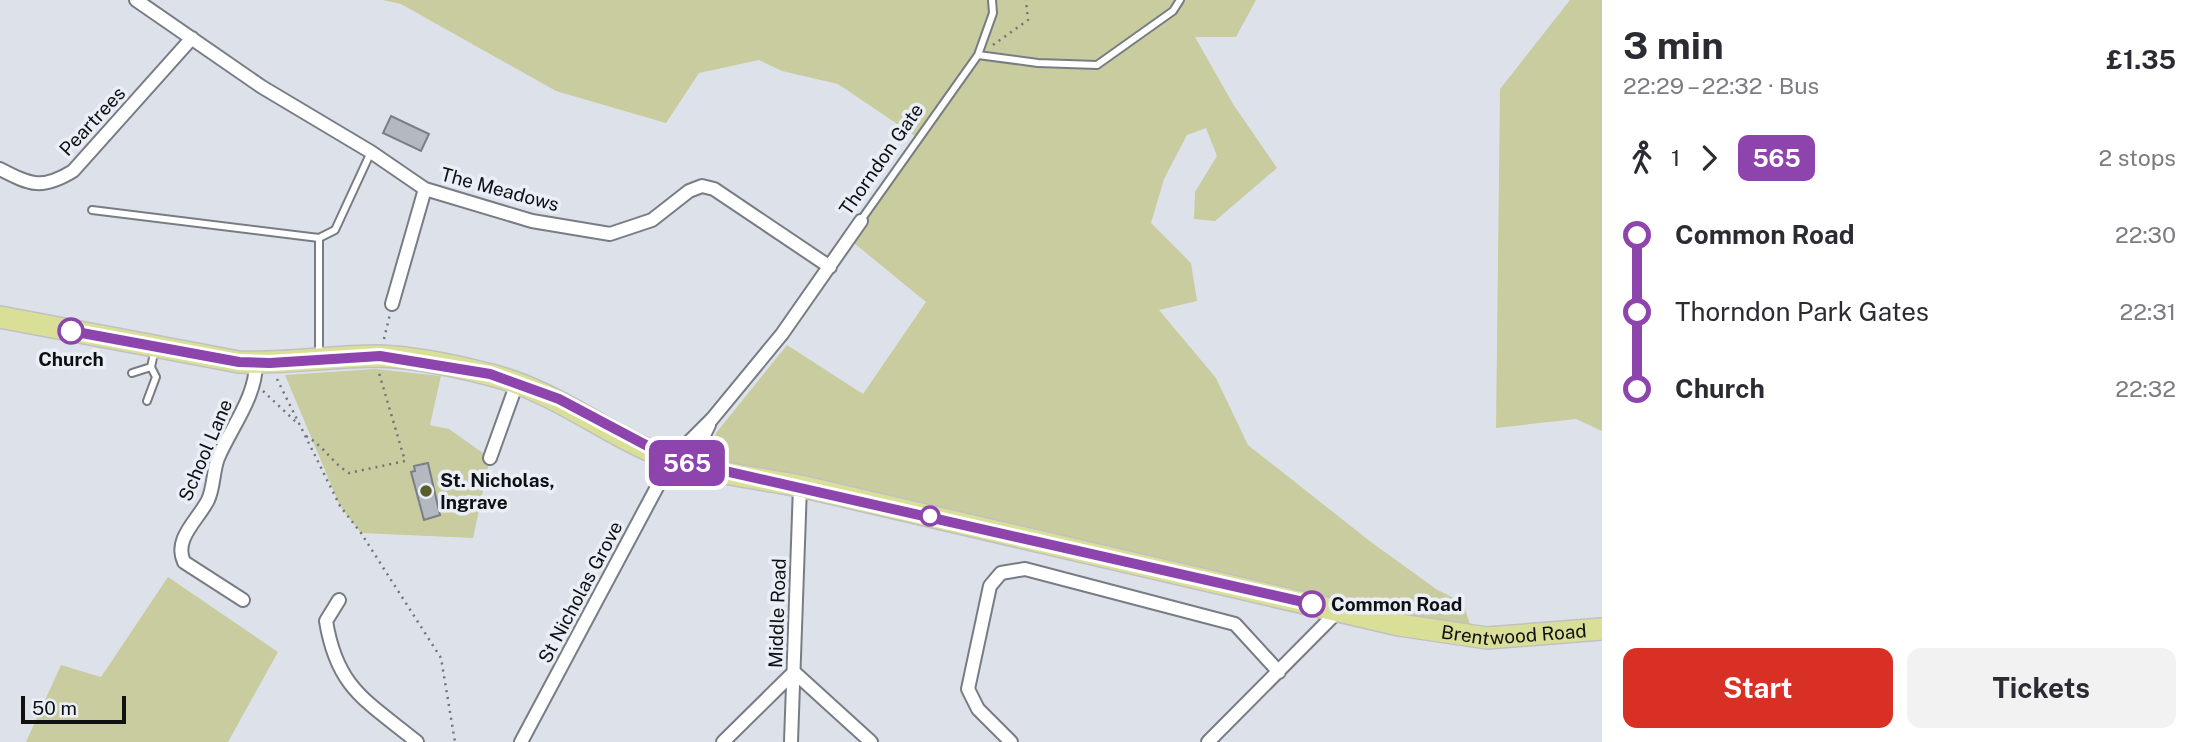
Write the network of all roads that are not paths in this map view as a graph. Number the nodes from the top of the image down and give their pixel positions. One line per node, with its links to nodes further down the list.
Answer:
1 (136, 0): 4 (street, The Meadows)
2 (992, 0): 5 (lane, Thorndon Gate)
3 (1180, 0): 5 (lane)
4 (192, 38): 6 (street, The Meadows); 7 (street, Peartrees)
5 (978, 55): 10 (lane, Thorndon Gate)
6 (371, 152): 8 (street, The Meadows); 11 (lane)
7 (0, 169)
8 (425, 190): 12 (street, The Meadows); 13 (street)
9 (92, 210): 11 (lane)
10 (861, 220): 12 (street, Thorndon Gate)
11 (319, 238): 16 (lane)
12 (830, 267): 21 (street, Thorndon Gate)
13 (392, 304)
14 (0, 317): 15 (main road, Brentwood Road)
15 (153, 357): 17 (main road, Brentwood Road); 18 (lane); 20 (lane)
16 (320, 358): 17 (main road, Brentwood Road); 19 (main road, Brentwood Road)
17 (263, 363): 26 (street, School Lane)
18 (132, 373)
19 (517, 383): 22 (street); 23 (main road, Brentwood Road)
20 (147, 401)
21 (712, 419): 23 (street, Thorndon Gate); 24 (street)
22 (490, 457)
23 (672, 459): 24 (main road, Brentwood Road); 33 (street, St Nicholas Grove)
24 (705, 467): 25 (main road, Brentwood Road)
25 (800, 486): 28 (main road, Brentwood Road); 30 (street, Middle Road)
26 (243, 600)
27 (339, 600): 32 (street)
28 (1339, 610): 29 (main road, Brentwood Road); 31 (street)
29 (1602, 629)
30 (794, 673): 34 (street); 35 (street, Middle Road); 36 (street)
31 (1279, 673): 37 (street); 38 (street)
32 (417, 742)
33 (521, 742)
34 (723, 742)
35 (791, 742)
36 (871, 742)
37 (1011, 742)
38 (1208, 742)

